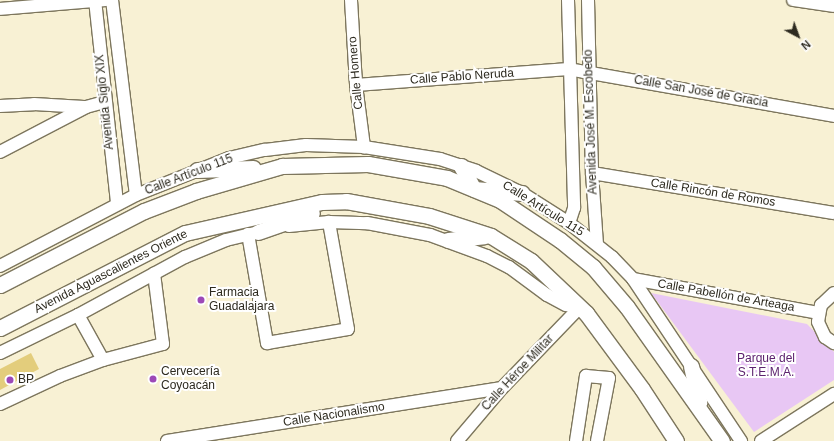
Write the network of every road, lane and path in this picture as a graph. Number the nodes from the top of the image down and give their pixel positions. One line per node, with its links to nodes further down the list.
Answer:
1 (112, 0): 24 (street, Avenida Siglo XIX)
2 (351, 0): 11 (street, Calle Homero)
3 (568, 0): 9 (street, Avenida José M. Escobedo)
4 (588, 0): 10 (street, Avenida José M. Escobedo)
5 (793, 0): 7 (street)
6 (98, 1): 8 (street); 12 (street, Avenida Siglo XIX)
7 (834, 6)
8 (0, 8)
9 (568, 69): 10 (street, Calle San José de Gracia); 11 (street, Calle Pablo Neruda); 29 (street, Avenida José M. Escobedo)
10 (589, 72): 15 (street, Calle San José de Gracia); 21 (street, Avenida José M. Escobedo)
11 (356, 85): 16 (street, Calle Homero)
12 (105, 102): 14 (street); 26 (street, Avenida Siglo XIX)
13 (0, 106): 14 (street)
14 (86, 107): 17 (street)
15 (834, 116)
16 (364, 147): 19 (street, Calle Artículo 115); 20 (street, Calle Artículo 115)
17 (0, 152)
18 (282, 166): 20 (main road); 22 (main road); 37 (main road)
19 (461, 166): 22 (main road); 23 (street, Calle Artículo 115)
20 (197, 170): 24 (street, Calle Artículo 115)
21 (592, 173): 27 (street, Calle Rincón de Romos); 33 (street, Avenida José M. Escobedo)
22 (474, 189): 23 (main road); 50 (main road)
23 (522, 193): 29 (street, Calle Artículo 115)
24 (136, 196): 26 (street)
25 (346, 201): 30 (main road); 31 (main road, Avenida Aguascalientes Oriente); 42 (main road, Avenida Aguascalientes Oriente)
26 (117, 204): 34 (street)
27 (834, 213)
28 (329, 222): 30 (street); 30 (street); 32 (street)
29 (569, 223): 33 (street, Calle Artículo 115)
30 (253, 233): 35 (street)
31 (491, 236): 32 (main road); 39 (main road, Avenida Aguascalientes Oriente)
32 (448, 240): 39 (street)
33 (597, 244): 36 (street, Calle Artículo 115)
34 (0, 266)
35 (154, 274): 41 (street); 45 (street)
36 (633, 279): 40 (street, Calle Pabellón de Arteaga); 46 (street, Calle Artículo 115)
37 (0, 285)
38 (834, 293): 40 (street)
39 (580, 307): 47 (street, Calle Héroe Militar); 55 (main road, Avenida Aguascalientes Oriente)
40 (818, 313): 43 (street)
41 (78, 315): 44 (street); 45 (street)
42 (0, 328)
43 (834, 343)
44 (0, 353)
45 (103, 360): 49 (street)
46 (692, 366): 50 (main road); 57 (street, Calle Artículo 115)
47 (502, 388): 51 (street, Calle Nacionalismo); 52 (street, Calle Héroe Militar)
48 (834, 394): 58 (street)
49 (0, 404)
50 (700, 407): 56 (main road)
51 (167, 441)
52 (457, 441)
53 (576, 441): 54 (street)
54 (597, 441)
55 (676, 441)
56 (722, 441)
57 (741, 441)
58 (761, 441)

